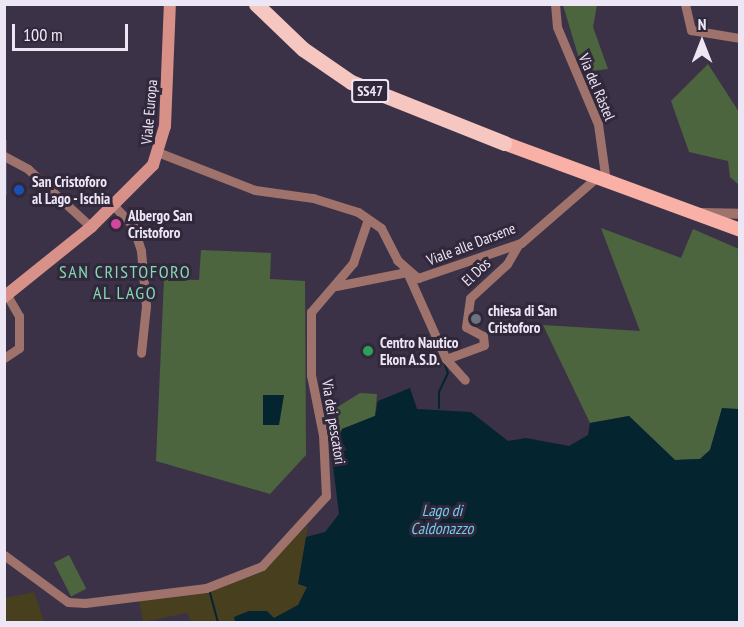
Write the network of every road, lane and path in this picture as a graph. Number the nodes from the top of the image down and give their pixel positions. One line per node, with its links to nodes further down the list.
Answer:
1 (170, 4): 7 (main road, Viale Europa)
2 (256, 4): 6 (highway, SS47)
3 (555, 4): 9 (street, Via del Ràstel)
4 (685, 4): 5 (street)
5 (740, 38)
6 (504, 143): 9 (main road, SS47)
7 (160, 153): 10 (main road, Viale Europa); 13 (street)
8 (5, 157): 14 (street)
9 (601, 180): 11 (main road, SS47); 16 (street, Viale alle Darsene)
10 (114, 206): 14 (main road, Viale Europa); 20 (street)
11 (692, 213): 12 (street); 15 (main road, SS47)
12 (740, 214)
13 (368, 219): 17 (street); 18 (street, Via dei pescatori)
14 (90, 227): 19 (main road, Viale Europa)
15 (740, 230)
16 (518, 245): 17 (street, Viale alle Darsene); 22 (street, El Dòs)
17 (407, 272): 18 (street, Viale alle Darsene); 22 (street)
18 (336, 286): 24 (street, Via dei pescatori)
19 (6, 296): 21 (street)
20 (141, 353)
21 (4, 358)
22 (446, 359): 23 (street)
23 (465, 380)
24 (4, 555)

